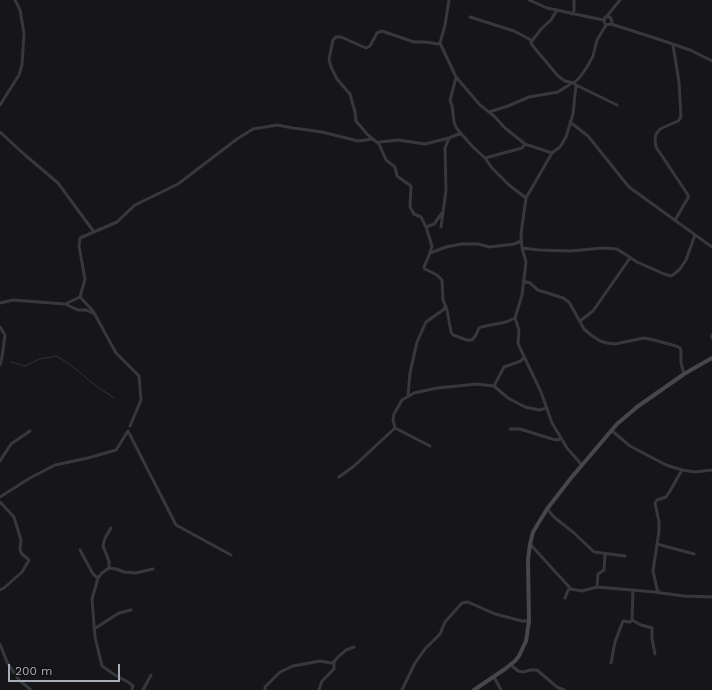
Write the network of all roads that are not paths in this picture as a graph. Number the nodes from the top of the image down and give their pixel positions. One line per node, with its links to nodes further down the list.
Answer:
1 (15, 0): 19 (street)
2 (449, 0): 13 (street)
3 (529, 0): 6 (street)
4 (574, 0): 7 (street)
5 (620, 0): 8 (street)
6 (557, 10): 7 (street); 14 (street)
7 (572, 14): 10 (street)
8 (608, 16): 10 (street); 11 (street)
9 (470, 17): 14 (street)
10 (603, 20): 12 (street)
11 (611, 24): 12 (street); 15 (street)
12 (606, 25): 18 (street)
13 (440, 43): 17 (street); 26 (street)
14 (532, 45): 18 (street)
15 (673, 45): 16 (street); 33 (street)
16 (712, 61)
17 (456, 77): 21 (street); 24 (street)
18 (574, 84): 20 (street); 21 (street); 22 (street)
19 (0, 105)
20 (617, 105)
21 (489, 112): 28 (street)
22 (570, 122): 29 (street); 33 (street)
23 (0, 132): 36 (street)
24 (461, 133): 25 (street); 30 (street)
25 (449, 138): 27 (street); 32 (street)
26 (373, 139): 27 (street); 36 (street)
27 (380, 144): 34 (street)
28 (525, 144): 29 (street); 30 (street)
29 (552, 153): 31 (street)
30 (485, 158): 31 (street)
31 (526, 198): 38 (street)
32 (442, 213): 34 (street); 35 (street)
33 (675, 220): 37 (street)
34 (426, 227): 41 (street)
35 (441, 227)
36 (94, 232): 44 (street)
37 (695, 235): 40 (street); 42 (street)
38 (522, 241): 39 (street); 41 (street)
39 (522, 248): 42 (street); 43 (street)
40 (712, 248)
41 (430, 253): 47 (street)
42 (630, 258): 50 (street)
43 (523, 281): 49 (street); 50 (street)
44 (80, 297): 46 (street); 48 (street)
45 (0, 303): 46 (street)
46 (65, 304): 48 (street)
47 (446, 306): 49 (street); 59 (street)
48 (95, 314): 61 (street)
49 (515, 318): 54 (street)
50 (580, 321): 57 (street)
51 (0, 327): 56 (street)
52 (712, 335): 53 (street)
53 (712, 338)
54 (524, 357): 58 (street); 60 (street)
55 (712, 358): 57 (main road)
56 (0, 366)
57 (684, 374): 64 (main road)
58 (494, 386): 59 (street); 60 (street)
59 (408, 396): 62 (street)
60 (547, 408): 66 (street)
61 (130, 426)
62 (394, 428): 67 (street); 72 (street)
63 (510, 429): 66 (street)
64 (611, 430): 69 (main road); 70 (street)
65 (30, 431): 68 (street)
66 (559, 435): 69 (street)
67 (430, 446)
68 (0, 461)
69 (582, 465): 75 (main road)
70 (682, 470): 71 (street); 78 (street)
71 (712, 470)
72 (339, 477)
73 (0, 497): 82 (street)
74 (0, 502): 89 (street)
75 (548, 509): 77 (main road); 80 (street)
76 (111, 528): 84 (street)
77 (530, 544): 88 (street); 96 (main road)
78 (657, 544): 81 (street); 91 (street)
79 (80, 550): 86 (street)
80 (605, 554): 83 (street); 87 (street)
81 (694, 554)
82 (231, 555)
83 (625, 556)
84 (109, 568): 85 (street); 86 (street)
85 (153, 570)
86 (98, 578): 97 (street)
87 (597, 587): 88 (street); 90 (street)
88 (571, 589): 93 (street)
89 (0, 590)
90 (633, 590): 91 (street); 95 (street)
91 (659, 592): 92 (street)
92 (712, 597)
93 (565, 598)
94 (131, 610): 97 (street)
95 (632, 620): 100 (street); 102 (street)
96 (529, 621): 103 (main road); 111 (street)
97 (94, 629): 107 (street)
98 (0, 644): 106 (street)
99 (354, 647): 101 (street)
100 (655, 654)
101 (334, 662): 109 (street); 110 (street)
102 (612, 663)
103 (511, 665): 105 (main road); 114 (street)
104 (151, 675): 108 (street)
105 (494, 678): 112 (main road); 113 (street)
106 (31, 690)
107 (132, 690)
108 (144, 690)
109 (265, 690)
110 (319, 690)
111 (402, 690)
112 (474, 690)
113 (501, 690)
114 (564, 690)

